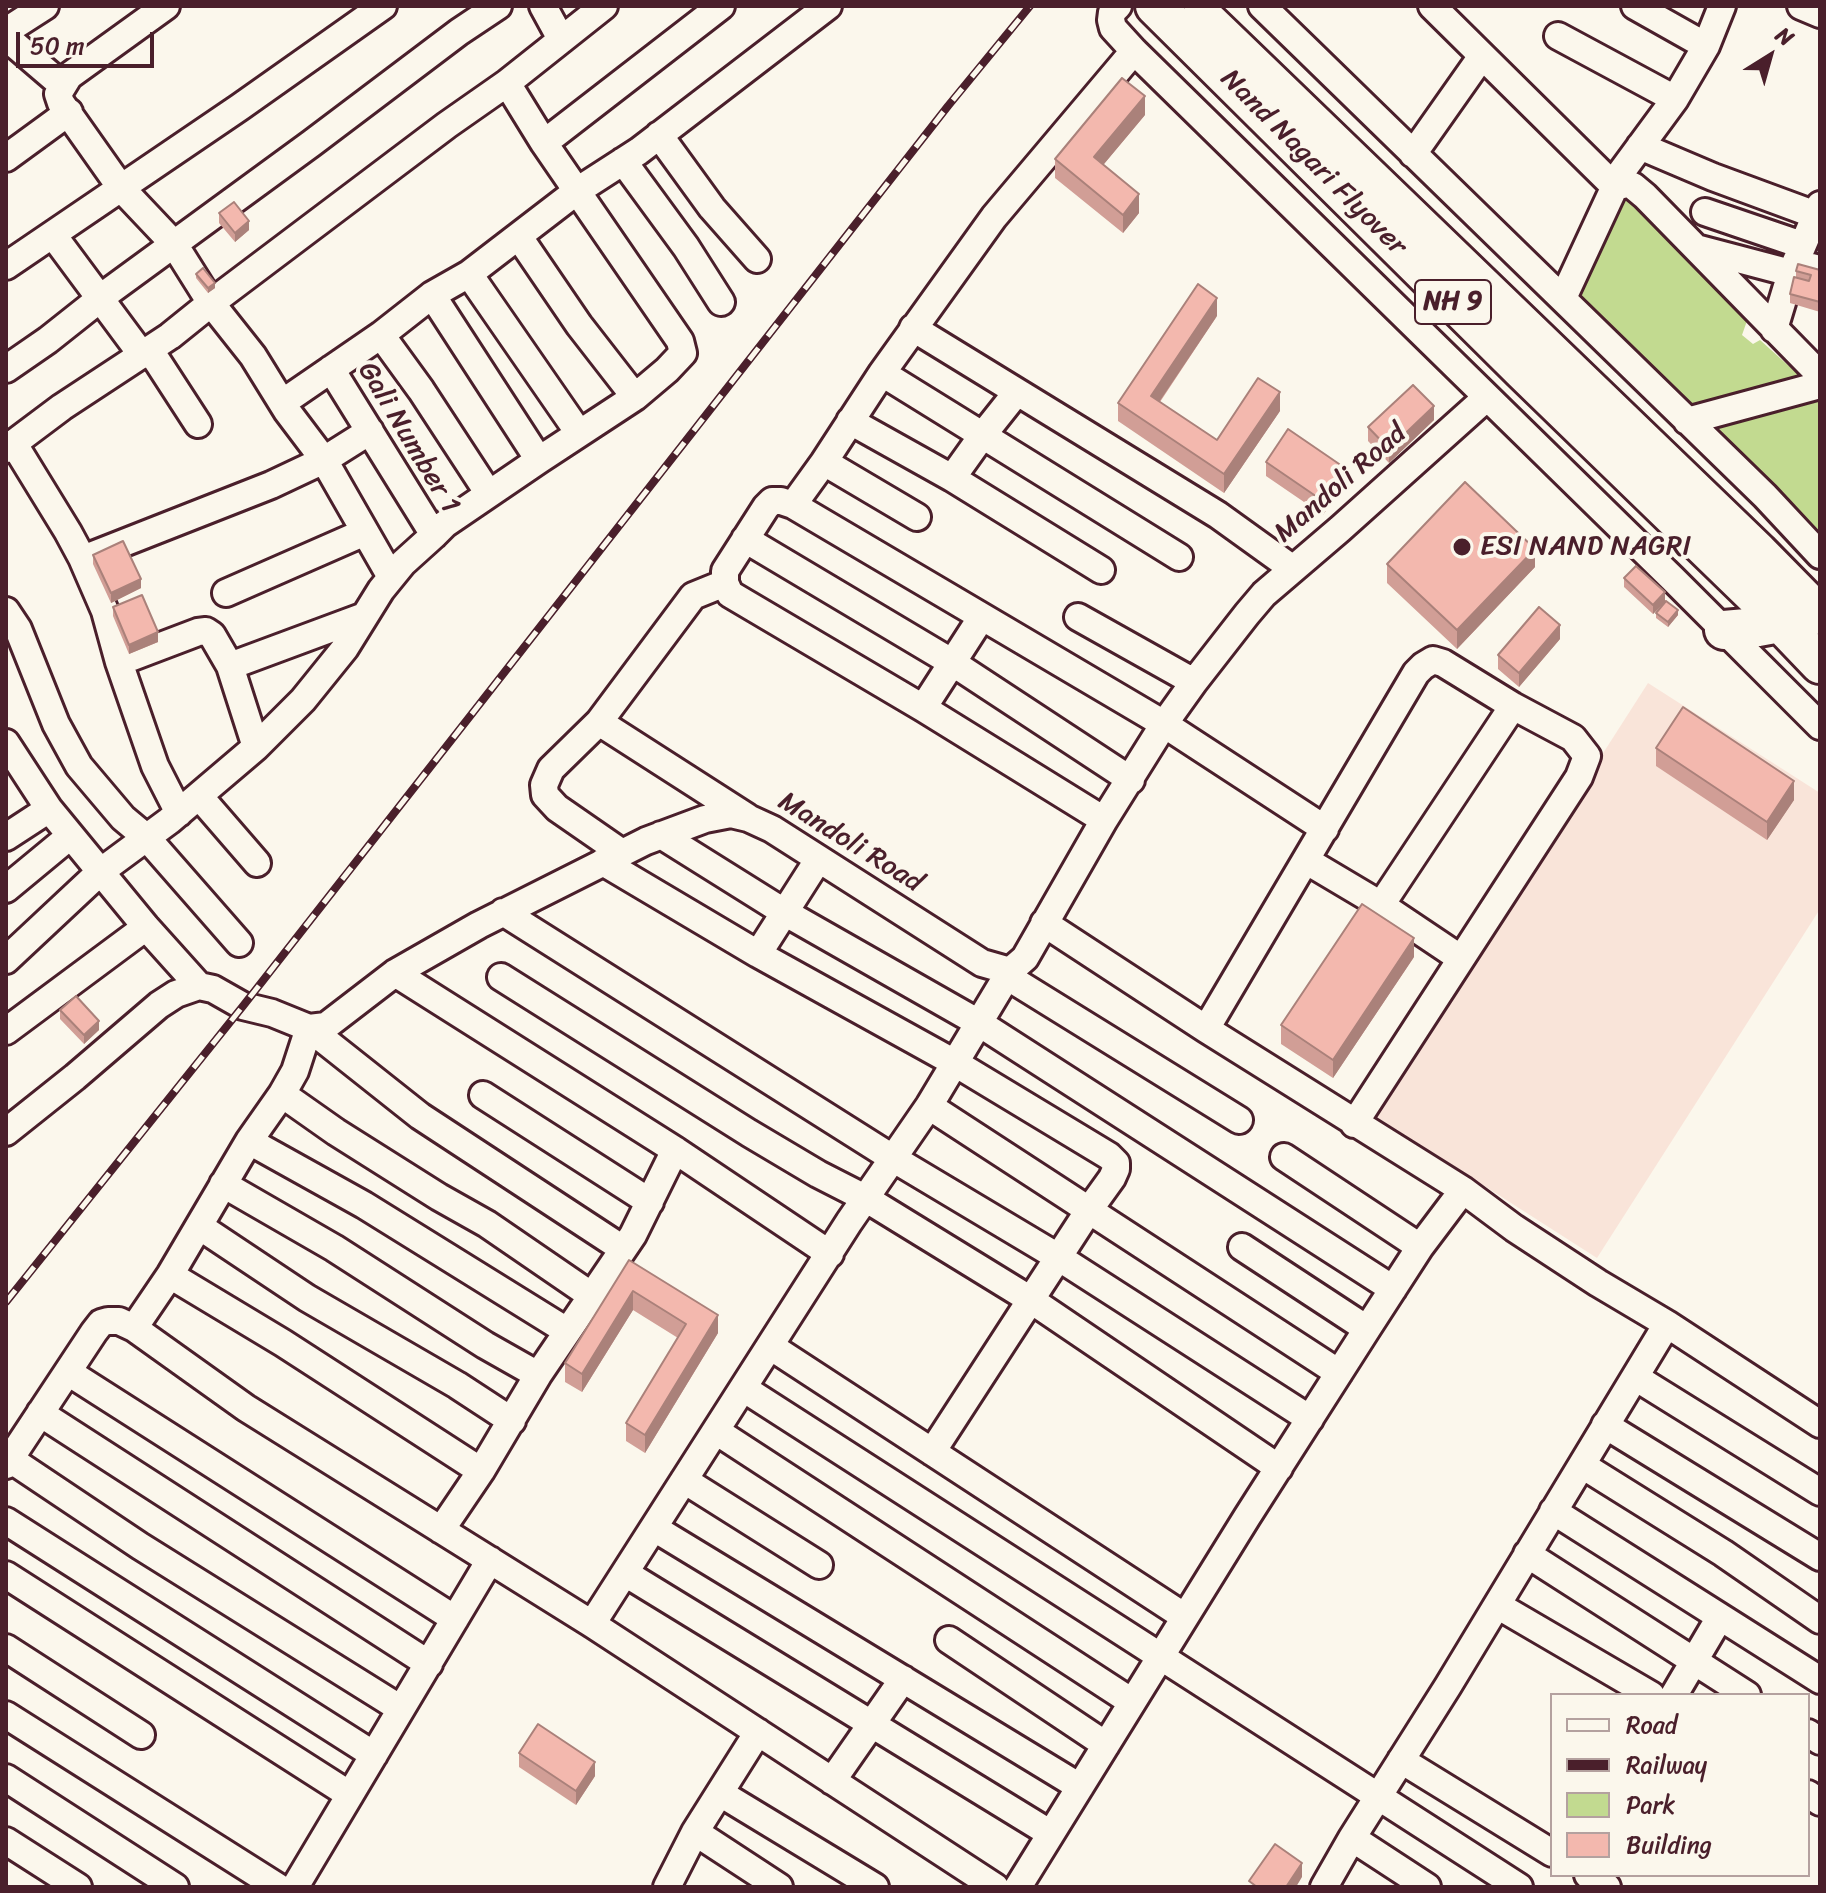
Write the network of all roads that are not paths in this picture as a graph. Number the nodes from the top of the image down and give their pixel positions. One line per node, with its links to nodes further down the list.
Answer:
1 (45, 6): 18 (street)
2 (166, 6): 25 (street)
3 (383, 6): 35 (street)
4 (498, 6): 41 (street)
5 (543, 6): 20 (street)
6 (604, 6): 20 (street)
7 (721, 6): 29 (street)
8 (828, 6): 28 (street, Gali Number 1)
9 (1118, 6): 22 (street)
10 (1155, 6): 95 (highway, Nand Nagari Flyover / NH 9)
11 (1191, 6): 91 (highway, Nand Nagari Flyover / NH 9)
12 (1262, 6): 31 (street)
13 (1432, 6): 23 (street)
14 (1635, 6): 21 (street)
15 (1722, 6): 21 (street)
16 (1801, 6): 17 (street)
17 (1820, 14)
18 (6, 34): 25 (street)
19 (1558, 36): 26 (street)
20 (561, 39): 24 (street)
21 (1706, 46): 26 (street)
22 (1134, 51): 52 (street); 63 (street)
23 (1482, 56): 31 (street); 34 (street)
24 (507, 83): 29 (street); 51 (street)
25 (62, 85): 27 (street)
26 (1675, 99): 30 (street)
27 (69, 112): 32 (street); 35 (street)
28 (659, 135): 33 (street, Gali Number 1); 43 (street)
29 (544, 143): 36 (street)
30 (1640, 146): 34 (street); 37 (street)
31 (1413, 154): 49 (street)
32 (6, 158)
33 (623, 161): 36 (street, Gali Number 1); 50 (street)
34 (1615, 187): 42 (street); 49 (street)
35 (121, 188): 39 (street); 41 (street)
36 (577, 191): 40 (street, Gali Number 1); 62 (street)
37 (1818, 210): 44 (street)
38 (1705, 212): 44 (street)
39 (53, 235): 45 (street); 48 (street)
40 (519, 237): 46 (street, Gali Number 1); 62 (street)
41 (174, 244): 48 (street); 51 (street)
42 (1696, 248): 44 (street); 53 (street)
43 (757, 259)
44 (1802, 262): 53 (street)
45 (6, 266)
46 (469, 274): 47 (street, Gali Number 1); 69 (street)
47 (432, 295): 54 (street, Gali Number 1); 73 (street)
48 (101, 298): 55 (street); 56 (street)
49 (1563, 298): 66 (street)
50 (721, 302)
51 (211, 303): 55 (street); 64 (street)
52 (913, 328): 58 (street); 61 (street)
53 (1774, 329): 59 (street)
54 (381, 335): 57 (street, Gali Number 1); 76 (street)
55 (146, 353): 67 (street); 71 (street)
56 (6, 369)
57 (331, 369): 64 (street); 68 (street, Gali Number 1)
58 (882, 373): 65 (street); 70 (street)
59 (1820, 375)
60 (1820, 385): 66 (street)
61 (1017, 392): 70 (street); 85 (street)
62 (635, 397): 69 (street)
63 (1486, 398): 85 (street, Mandoli Road); 96 (street)
64 (282, 403): 72 (street)
65 (850, 421): 74 (street); 75 (street)
66 (1687, 421): 82 (street)
67 (198, 424)
68 (370, 431): 72 (street); 80 (street, Gali Number 1)
69 (579, 433): 73 (street)
70 (982, 436): 75 (street); 83 (street)
71 (10, 447): 84 (street)
72 (324, 460): 79 (street); 84 (street)
73 (539, 460): 76 (street)
74 (824, 462): 77 (street); 78 (street)
75 (952, 478): 86 (street)
76 (489, 494): 80 (street)
77 (793, 505): 81 (street); 94 (street)
78 (917, 517)
79 (365, 532): 87 (street); 89 (street)
80 (434, 535): 87 (street, Gali Number 1)
81 (745, 539): 88 (street); 98 (street)
82 (1820, 555)
83 (1179, 557)
84 (82, 558): 97 (street)
85 (1293, 569): 101 (street, Mandoli Road)
86 (1101, 570)
87 (391, 577): 92 (street, Gali Number 1)
88 (725, 583): 103 (street); 104 (street)
89 (226, 593)
90 (6, 611): 118 (street)
91 (1820, 615)
92 (362, 617): 100 (street); 107 (street, Gali Number 1)
93 (1078, 617): 101 (street)
94 (981, 618): 98 (street); 105 (street)
95 (1780, 623): 96 (highway); 99 (highway, NH 9)
96 (1724, 630): 106 (street)
97 (119, 662): 100 (street); 110 (street)
98 (953, 663): 103 (street); 109 (street)
99 (1820, 664)
100 (230, 666): 107 (street)
101 (1194, 682): 105 (street, Mandoli Road)
102 (1513, 706): 114 (street); 125 (street); 132 (street)
103 (923, 708): 113 (street)
104 (599, 722): 112 (street); 119 (street)
105 (1164, 724): 109 (street, Mandoli Road); 114 (street)
106 (1820, 726)
107 (256, 747): 110 (street, Gali Number 1)
108 (10, 756): 111 (street)
109 (1131, 780): 113 (street, Mandoli Road)
110 (189, 805): 118 (street, Gali Number 1); 122 (street)
111 (49, 809): 116 (street); 117 (street)
112 (748, 818): 115 (street, Mandoli Road); 120 (street, Mandoli Road)
113 (1104, 820): 128 (street, Mandoli Road)
114 (1325, 829): 121 (street)
115 (661, 835): 119 (street, Mandoli Road); 127 (street)
116 (70, 836): 123 (street); 124 (street)
117 (6, 837)
118 (147, 838): 123 (street, Gali Number 1); 130 (street)
119 (612, 857): 126 (street, Mandoli Road); 131 (street)
120 (818, 860): 127 (street); 135 (street, Mandoli Road)
121 (1307, 861): 125 (street); 140 (street)
122 (257, 863)
123 (100, 872): 129 (street); 133 (street, Gali Number 1)
124 (6, 889)
125 (1381, 905): 132 (street)
126 (503, 912): 134 (street, Mandoli Road); 152 (street)
127 (784, 912): 131 (street); 138 (street)
128 (1044, 923): 135 (street, Mandoli Road); 140 (street)
129 (146, 927): 137 (street); 141 (street)
130 (239, 943)
131 (758, 954): 142 (street)
132 (1460, 958): 147 (street)
133 (6, 960)
134 (395, 973): 139 (street, Mandoli Road); 150 (street)
135 (1009, 974): 138 (street); 146 (street)
136 (501, 977): 155 (street)
137 (199, 986): 139 (street); 148 (street)
138 (979, 1023): 142 (street); 165 (street)
139 (304, 1026): 143 (street); 161 (street)
140 (1206, 1029): 147 (street)
141 (6, 1031)
142 (955, 1063): 145 (street); 157 (street)
143 (282, 1094): 149 (street); 166 (street)
144 (483, 1095): 156 (street)
145 (929, 1106): 152 (street); 157 (street)
146 (1239, 1120)
147 (1354, 1124): 154 (street)
148 (6, 1132)
149 (249, 1141): 153 (street); 171 (street)
150 (675, 1150): 156 (street); 162 (street)
151 (1284, 1157): 160 (street)
152 (894, 1159): 155 (street); 163 (street)
153 (223, 1184): 158 (street); 175 (street)
154 (1463, 1190): 160 (street); 168 (street)
155 (865, 1198): 162 (street); 167 (street)
156 (650, 1202): 161 (street)
157 (1089, 1210): 163 (street); 174 (street)
158 (199, 1226): 164 (street); 180 (street)
159 (1242, 1247): 170 (street)
160 (1420, 1247): 165 (street)
161 (623, 1249): 166 (street)
162 (830, 1254): 172 (street)
163 (1058, 1257): 167 (street); 179 (street)
164 (170, 1275): 169 (street); 188 (street)
165 (1393, 1289): 170 (street)
166 (592, 1296): 171 (street)
167 (1031, 1300): 184 (street); 187 (street)
168 (1667, 1324): 176 (street); 181 (street)
169 (134, 1328): 173 (street); 194 (street)
170 (1367, 1329): 174 (street)
171 (567, 1331): 175 (street)
172 (770, 1346): 177 (street); 184 (street)
173 (68, 1372): 178 (street); 204 (street)
174 (1339, 1373): 179 (street)
175 (538, 1375): 180 (street)
176 (1635, 1377): 182 (street); 190 (street)
177 (743, 1388): 183 (street); 209 (street)
178 (40, 1413): 185 (street); 211 (street)
179 (1310, 1419): 187 (street)
180 (512, 1421): 188 (street)
181 (1820, 1424)
182 (1605, 1425): 186 (street); 196 (street)
183 (716, 1431): 189 (street); 217 (street)
184 (932, 1452): 202 (street)
185 (8, 1462): 218 (street)
186 (1582, 1465): 191 (street); 205 (street)
187 (1279, 1468): 202 (street)
188 (481, 1471): 194 (street)
189 (684, 1480): 193 (street); 198 (street)
190 (1820, 1492)
191 (1553, 1511): 195 (street); 203 (street)
192 (6, 1521): 224 (street)
193 (654, 1528): 199 (street); 212 (street)
194 (441, 1530): 197 (street)
195 (1527, 1554): 201 (street); 210 (street)
196 (1820, 1557)
197 (490, 1560): 204 (street); 206 (street)
198 (819, 1565)
199 (625, 1573): 206 (street); 220 (street)
200 (6, 1575): 230 (street)
201 (1497, 1605): 214 (street); 225 (street)
202 (1185, 1617): 209 (street)
203 (1720, 1617): 210 (street); 213 (street)
204 (455, 1619): 211 (street)
205 (1820, 1620)
206 (592, 1624): 221 (street)
207 (949, 1640): 223 (street)
208 (6, 1648): 222 (street)
209 (1160, 1657): 217 (street); 231 (street)
210 (1694, 1662): 215 (street); 216 (street)
211 (429, 1664): 218 (street)
212 (903, 1679): 220 (street); 228 (street)
213 (1820, 1680)
214 (1648, 1693)
215 (1675, 1693)
216 (1744, 1693)
217 (1132, 1702): 223 (street)
218 (401, 1709): 224 (street)
219 (6, 1715): 241 (street)
220 (872, 1724): 227 (street); 233 (street)
221 (758, 1732): 227 (street); 229 (street)
222 (141, 1735)
223 (1106, 1745): 228 (street)
224 (374, 1755): 230 (street)
225 (1401, 1760): 231 (street); 236 (street)
226 (6, 1778): 240 (street)
227 (832, 1781): 245 (street)
228 (1080, 1787): 233 (street)
229 (720, 1793): 232 (street); 244 (street)
230 (350, 1795): 242 (street)
231 (1378, 1797): 234 (street); 248 (street)
232 (695, 1832): 238 (street); 243 (street)
233 (1049, 1836): 246 (street)
234 (1352, 1838): 237 (street); 247 (street)
235 (6, 1841): 239 (street)
236 (1550, 1852)
237 (1331, 1884)
238 (671, 1886)
239 (78, 1887)
240 (175, 1887)
241 (278, 1887)
242 (295, 1887)
243 (779, 1887)
244 (875, 1887)
245 (995, 1887)
246 (1018, 1887)
247 (1427, 1887)
248 (1519, 1887)

